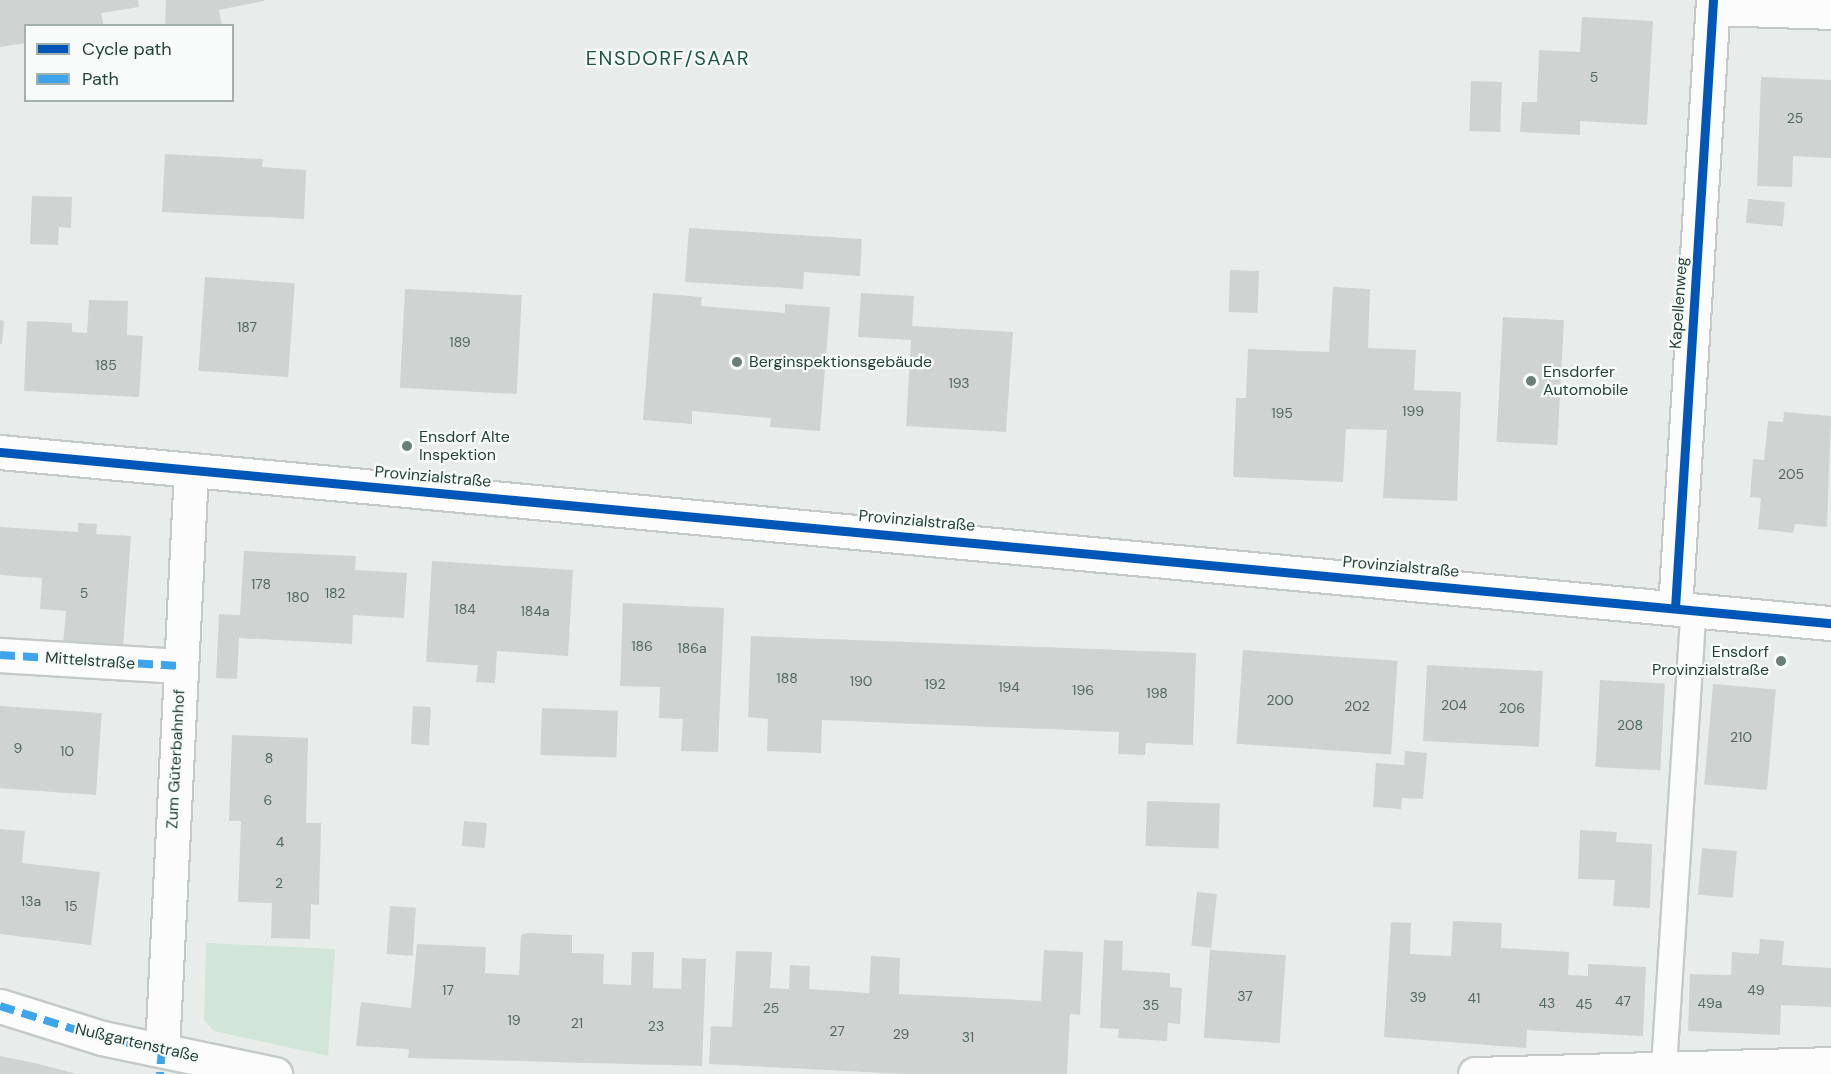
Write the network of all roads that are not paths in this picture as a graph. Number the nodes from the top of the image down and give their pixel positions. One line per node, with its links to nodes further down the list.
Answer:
1 (1713, 4): 2 (street); 5 (street, Kapellenweg)
2 (1831, 12)
3 (0, 452): 4 (street, Provinzialstraße)
4 (192, 470): 5 (street, Provinzialstraße); 8 (street, Zum Güterbahnhof)
5 (1685, 609): 6 (street, Provinzialstraße); 12 (lane)
6 (1831, 623)
7 (0, 655): 8 (street, Mittelstraße)
8 (180, 666): 10 (street, Zum Güterbahnhof)
9 (0, 1006): 10 (street, Nußgartenstraße)
10 (162, 1049): 13 (street, Nußgartenstraße)
11 (1831, 1064): 12 (street)
12 (1664, 1067): 14 (street)
13 (276, 1074)
14 (1475, 1074)

